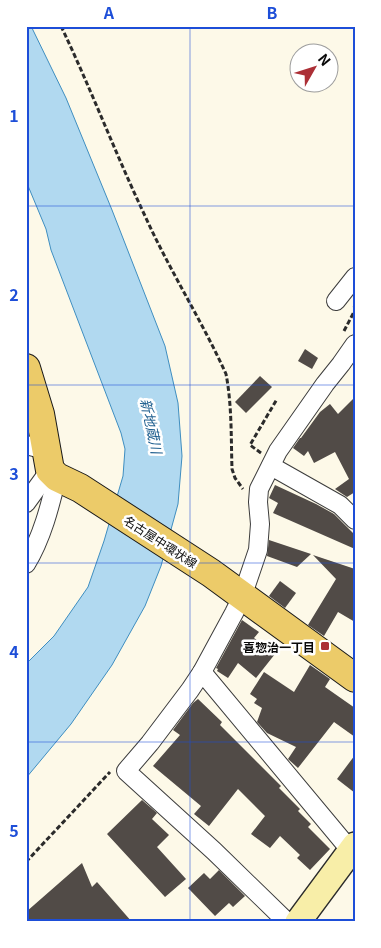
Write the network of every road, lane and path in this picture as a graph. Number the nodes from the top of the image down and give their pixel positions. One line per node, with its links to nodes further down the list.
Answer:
1 (61, 26): 10 (path)
2 (355, 277): 3 (street)
3 (336, 301)
4 (354, 346): 8 (street)
5 (26, 368): 7 (main road)
6 (277, 399): 8 (path)
7 (33, 413): 9 (main road)
8 (272, 464): 12 (street); 14 (street)
9 (52, 466): 11 (street); 13 (street); 14 (main road, 名古屋中環状線)
10 (244, 490)
11 (26, 503)
12 (355, 520)
13 (26, 564)
14 (242, 597): 15 (street); 16 (main road, 名古屋中環状線)
15 (202, 672): 17 (street); 18 (street)
16 (355, 678)
17 (353, 848): 19 (street)
18 (287, 922)
19 (298, 922)

